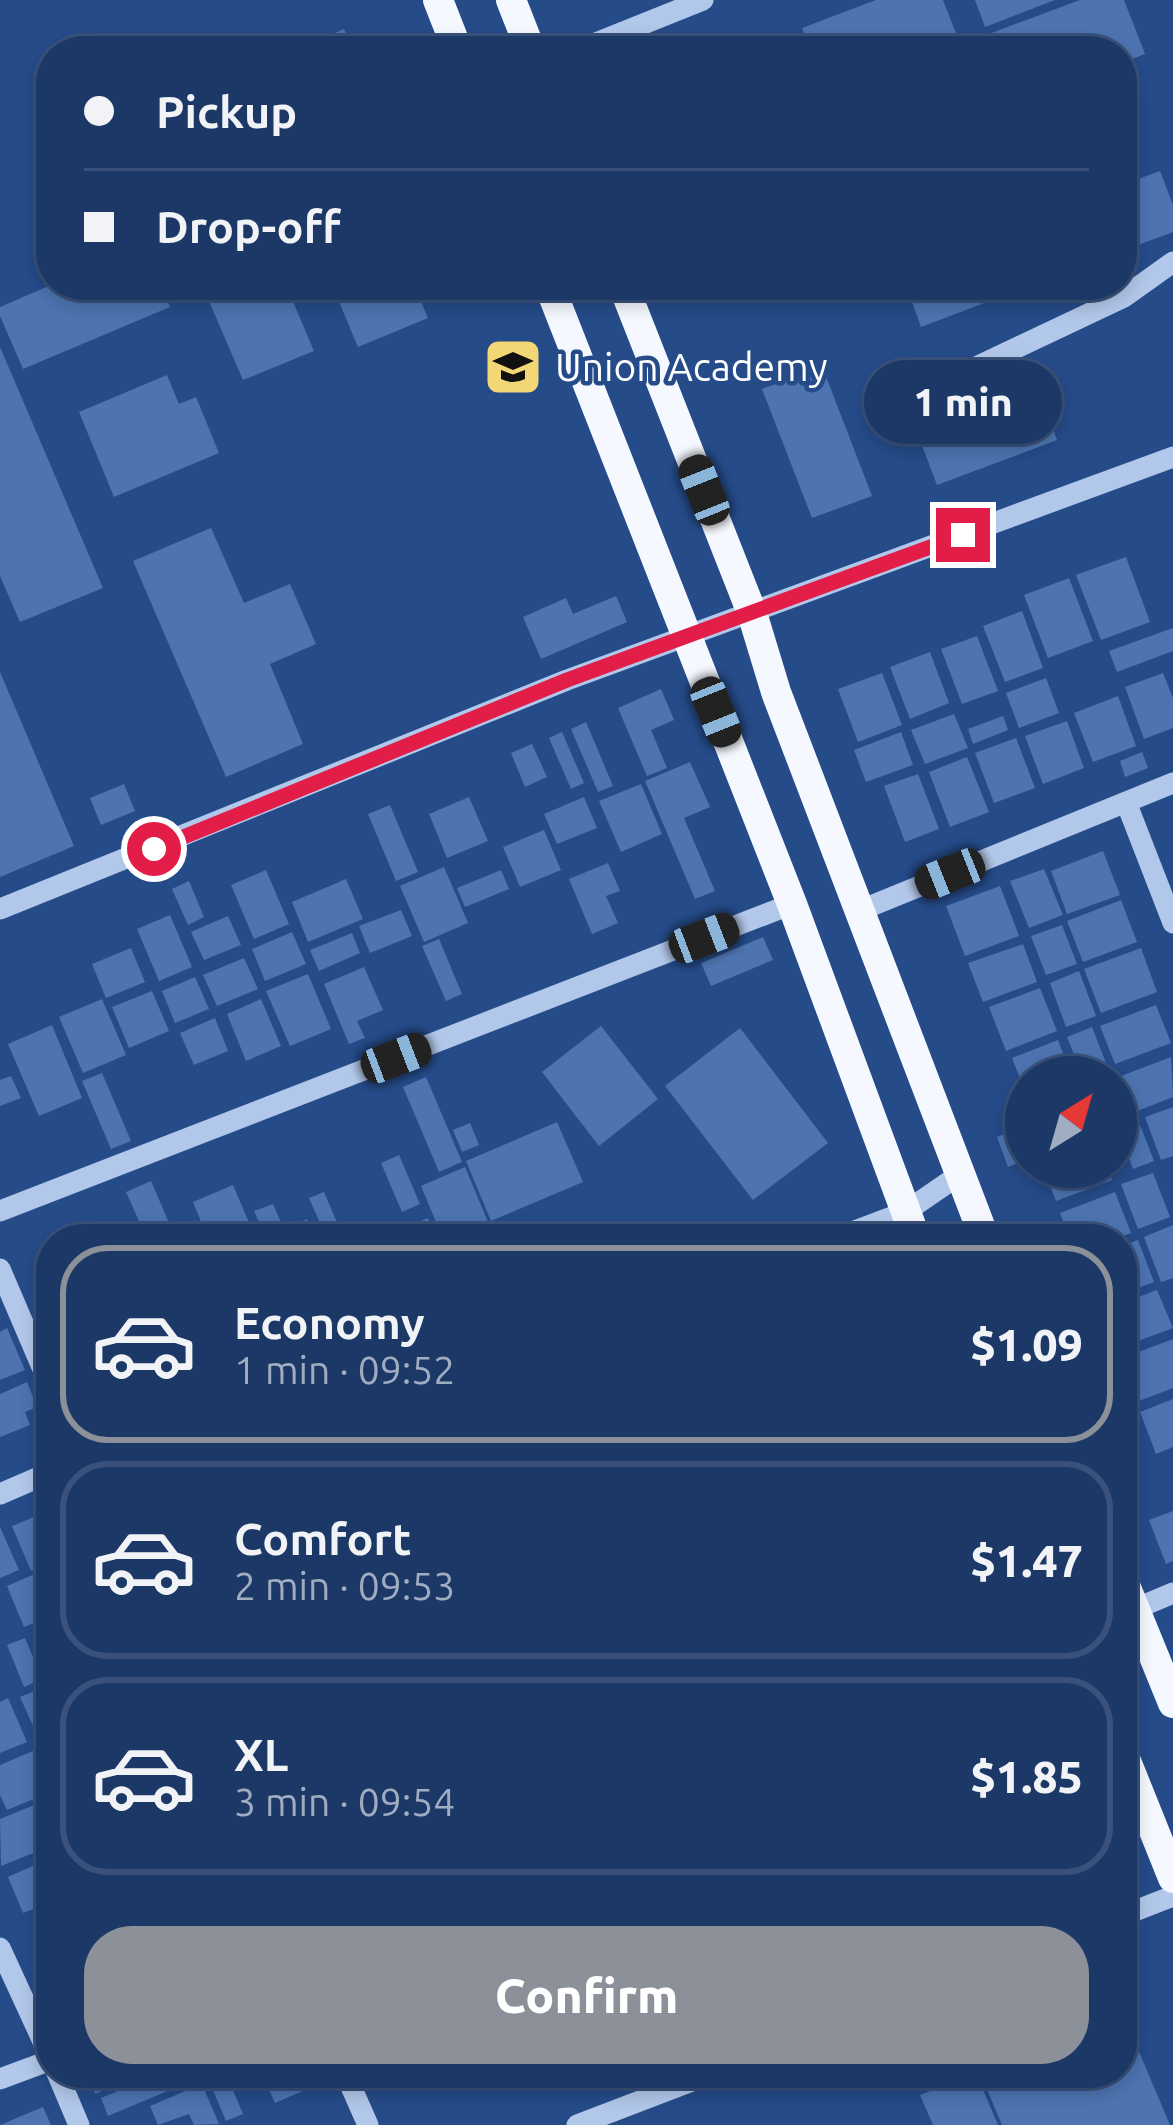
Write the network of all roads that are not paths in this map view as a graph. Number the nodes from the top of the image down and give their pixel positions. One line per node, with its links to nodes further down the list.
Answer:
1 (439, 0): 4 (main road)
2 (511, 0): 5 (main road)
3 (703, 0): 6 (street)
4 (452, 36)
5 (525, 36)
6 (613, 36)
7 (1173, 262): 8 (street)
8 (1137, 288)
9 (555, 300): 15 (main road)
10 (629, 300): 14 (main road)
11 (1118, 300): 12 (street)
12 (955, 377)
13 (1173, 457): 14 (street)
14 (752, 613): 15 (street); 20 (main road)
15 (685, 635): 18 (main road); 19 (street)
16 (1173, 783): 17 (street)
17 (1126, 802): 20 (street); 21 (street)
18 (792, 904): 23 (street); 24 (main road)
19 (0, 909)
20 (861, 910): 22 (main road)
21 (1173, 923)
22 (959, 1175): 25 (street); 26 (main road)
23 (0, 1211)
24 (911, 1224)
25 (912, 1224)
26 (979, 1224)
27 (0, 1269): 28 (street)
28 (36, 1353)
29 (36, 1478): 30 (street)
30 (0, 1494)
31 (1173, 1593): 32 (street)
32 (1137, 1608)
33 (1137, 1614): 34 (main road)
34 (1173, 1703)
35 (1137, 1788): 36 (main road)
36 (1173, 1878)
37 (1173, 1896): 38 (street)
38 (1137, 1910)
39 (0, 1948): 40 (street)
40 (36, 2027)
41 (36, 2066): 42 (street)
42 (0, 2079)
43 (63, 2088): 46 (street)
44 (352, 2088): 47 (street)
45 (674, 2088): 48 (street)
46 (79, 2125)
47 (368, 2125)
48 (578, 2125)

